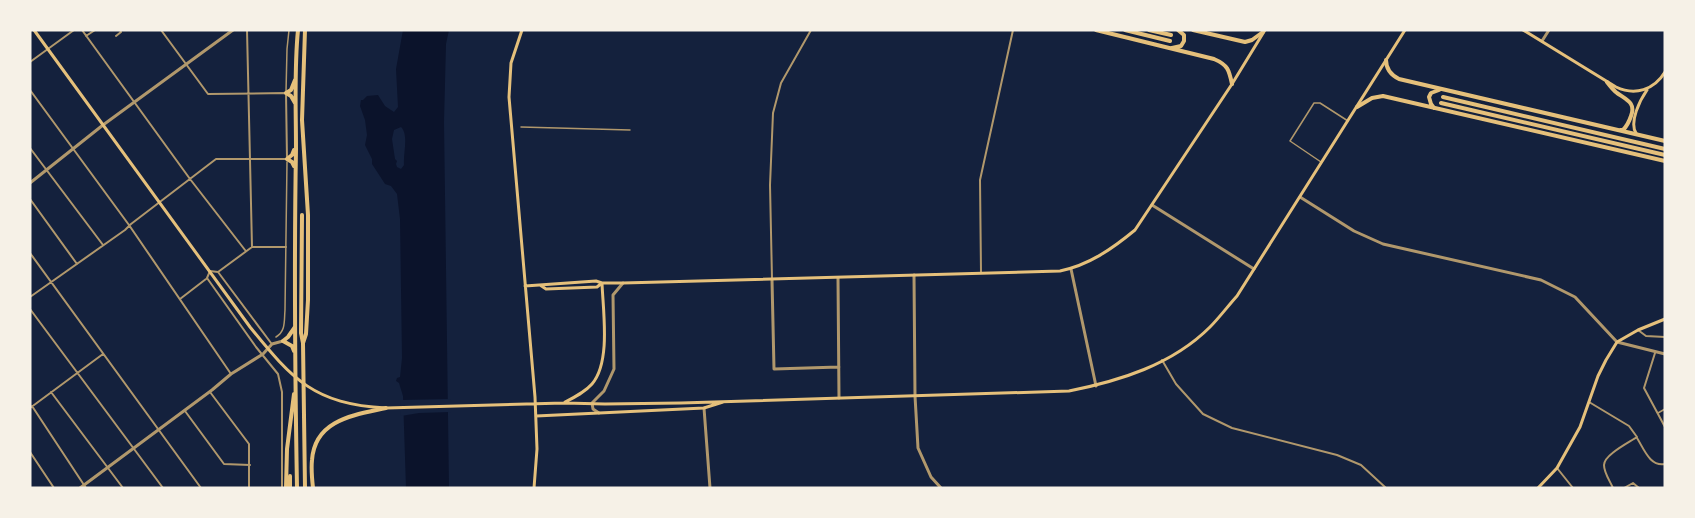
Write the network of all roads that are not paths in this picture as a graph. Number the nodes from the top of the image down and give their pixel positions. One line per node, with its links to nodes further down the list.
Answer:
1 (34, 30): 30 (main road)
2 (74, 30): 30 (street)
3 (82, 30): 25 (street)
4 (95, 30): 25 (street)
5 (120, 30): 26 (street)
6 (161, 30): 33 (street)
7 (233, 30): 33 (street)
8 (247, 30): 41 (street)
9 (289, 30): 42 (street)
10 (298, 30): 35 (main road)
11 (305, 30): 104 (main road)
12 (522, 30): 93 (main road)
13 (811, 30): 89 (street)
14 (1014, 30): 85 (street)
15 (1096, 30): 29 (main road)
16 (1125, 30): 27 (main road)
17 (1149, 30): 24 (main road)
18 (1178, 30): 29 (main road)
19 (1193, 30): 23 (main road)
20 (1405, 30): 31 (main road)
21 (1523, 30): 28 (main road)
22 (1549, 30): 28 (street)
23 (1264, 31): 37 (main road)
24 (1171, 35)
25 (86, 36): 44 (street)
26 (116, 36)
27 (1170, 41)
28 (1542, 41): 36 (main road)
29 (1166, 47): 37 (main road)
30 (48, 49): 32 (street); 50 (main road)
31 (1386, 60): 39 (main road); 47 (main road)
32 (30, 62)
33 (187, 65): 41 (street); 44 (street)
34 (1665, 72): 38 (main road)
35 (296, 80): 42 (main road); 46 (main road)
36 (1607, 81): 38 (main road); 53 (main road)
37 (1232, 84): 72 (main road)
38 (1649, 88): 54 (main road)
39 (1442, 89): 48 (main road); 53 (main road)
40 (30, 90): 58 (street)
41 (248, 93): 42 (street); 61 (street)
42 (286, 93): 46 (main road); 62 (street)
43 (1443, 96): 59 (main road)
44 (135, 103): 50 (street); 67 (street)
45 (1441, 103): 60 (main road)
46 (296, 104): 56 (main road)
47 (1357, 107): 48 (main road); 49 (main road)
48 (1434, 108): 63 (main road)
49 (1348, 121): 64 (main road); 64 (street)
50 (103, 125): 58 (street); 71 (main road)
51 (521, 127): 52 (street)
52 (630, 130)
53 (1616, 130): 54 (main road)
54 (1637, 135): 55 (main road)
55 (1665, 141)
56 (296, 147): 62 (main road); 66 (main road)
57 (30, 148): 65 (street)
58 (73, 148): 65 (street); 74 (street)
59 (1665, 149)
60 (1665, 155)
61 (250, 159): 62 (street); 67 (street); 76 (street)
62 (287, 159): 66 (main road); 77 (street)
63 (1665, 161)
64 (1322, 162): 69 (main road)
65 (47, 170): 68 (street); 75 (street)
66 (295, 170): 98 (main road)
67 (190, 179): 71 (street); 78 (street)
68 (30, 183)
69 (1300, 197): 82 (main road); 103 (street)
70 (30, 199): 80 (street)
71 (159, 202): 74 (street); 83 (main road)
72 (1152, 205): 81 (main road); 82 (street)
73 (302, 215): 104 (main road)
74 (129, 225): 75 (street); 95 (street)
75 (103, 245): 80 (street)
76 (252, 247): 77 (street); 78 (street)
77 (286, 247): 100 (street)
78 (245, 250): 84 (street)
79 (30, 253): 90 (street)
80 (77, 264): 90 (street)
81 (1071, 268): 85 (main road); 115 (street)
82 (1255, 269): 111 (main road)
83 (210, 271): 84 (street); 87 (street); 125 (main road)
84 (218, 272): 105 (street)
85 (981, 273): 86 (main road)
86 (914, 275): 88 (main road); 119 (street)
87 (207, 278): 95 (street); 109 (street)
88 (838, 278): 89 (main road); 112 (street)
89 (772, 280): 92 (main road); 112 (street)
90 (51, 283): 94 (street); 108 (street)
91 (602, 283): 92 (main road); 93 (main road); 123 (main road)
92 (623, 283): 129 (street)
93 (525, 286): 131 (main road)
94 (30, 297)
95 (180, 299): 114 (street)
96 (30, 309): 113 (street)
97 (1665, 319): 99 (main road)
98 (295, 327): 102 (main road); 106 (main road)
99 (1638, 330): 101 (street); 103 (main road)
100 (276, 337)
101 (1665, 337)
102 (283, 341): 105 (street); 106 (main road)
103 (1617, 342): 107 (street); 122 (main road)
104 (303, 343): 151 (main road)
105 (272, 344): 109 (street)
106 (295, 352): 116 (main road)
107 (1655, 352): 110 (street); 130 (street)
108 (103, 354): 113 (street); 133 (street)
109 (263, 354): 114 (street); 149 (street)
110 (1665, 354)
111 (1162, 360): 115 (main road); 156 (street)
112 (839, 368): 120 (street)
113 (78, 373): 117 (street); 135 (street)
114 (231, 374): 118 (street)
115 (1096, 386): 119 (main road)
116 (295, 391): 149 (main road); 150 (main road)
117 (51, 392): 124 (street); 139 (street)
118 (210, 392): 128 (street); 138 (street)
119 (915, 396): 120 (main road); 155 (street)
120 (839, 398): 121 (main road)
121 (728, 400): 123 (main road); 126 (main road)
122 (1589, 402): 134 (street); 140 (main road)
123 (564, 403): 125 (main road)
124 (31, 407): 142 (street)
125 (386, 408): 152 (main road)
126 (704, 408): 129 (main road); 154 (street)
127 (1665, 409): 130 (street)
128 (185, 411): 133 (street); 138 (street)
129 (599, 413): 131 (main road)
130 (1658, 413): 132 (street)
131 (536, 416): 153 (main road)
132 (1665, 427)
133 (159, 430): 135 (street); 147 (street)
134 (1637, 437): 137 (street); 159 (street)
135 (134, 448): 139 (street); 146 (street)
136 (30, 452): 143 (street)
137 (1665, 464)
138 (250, 465): 148 (street)
139 (108, 467): 142 (street); 145 (street)
140 (1557, 468): 157 (main road); 158 (street)
141 (290, 476): 149 (main road)
142 (85, 487): 144 (street)
143 (54, 488)
144 (80, 488)
145 (123, 488)
146 (163, 488)
147 (201, 488)
148 (249, 488)
149 (286, 488)
150 (297, 488)
151 (305, 488)
152 (312, 488)
153 (534, 488)
154 (710, 488)
155 (941, 488)
156 (1386, 488)
157 (1538, 488)
158 (1573, 488)
159 (1613, 488)
160 (1624, 488): 161 (street)
161 (1639, 488)

